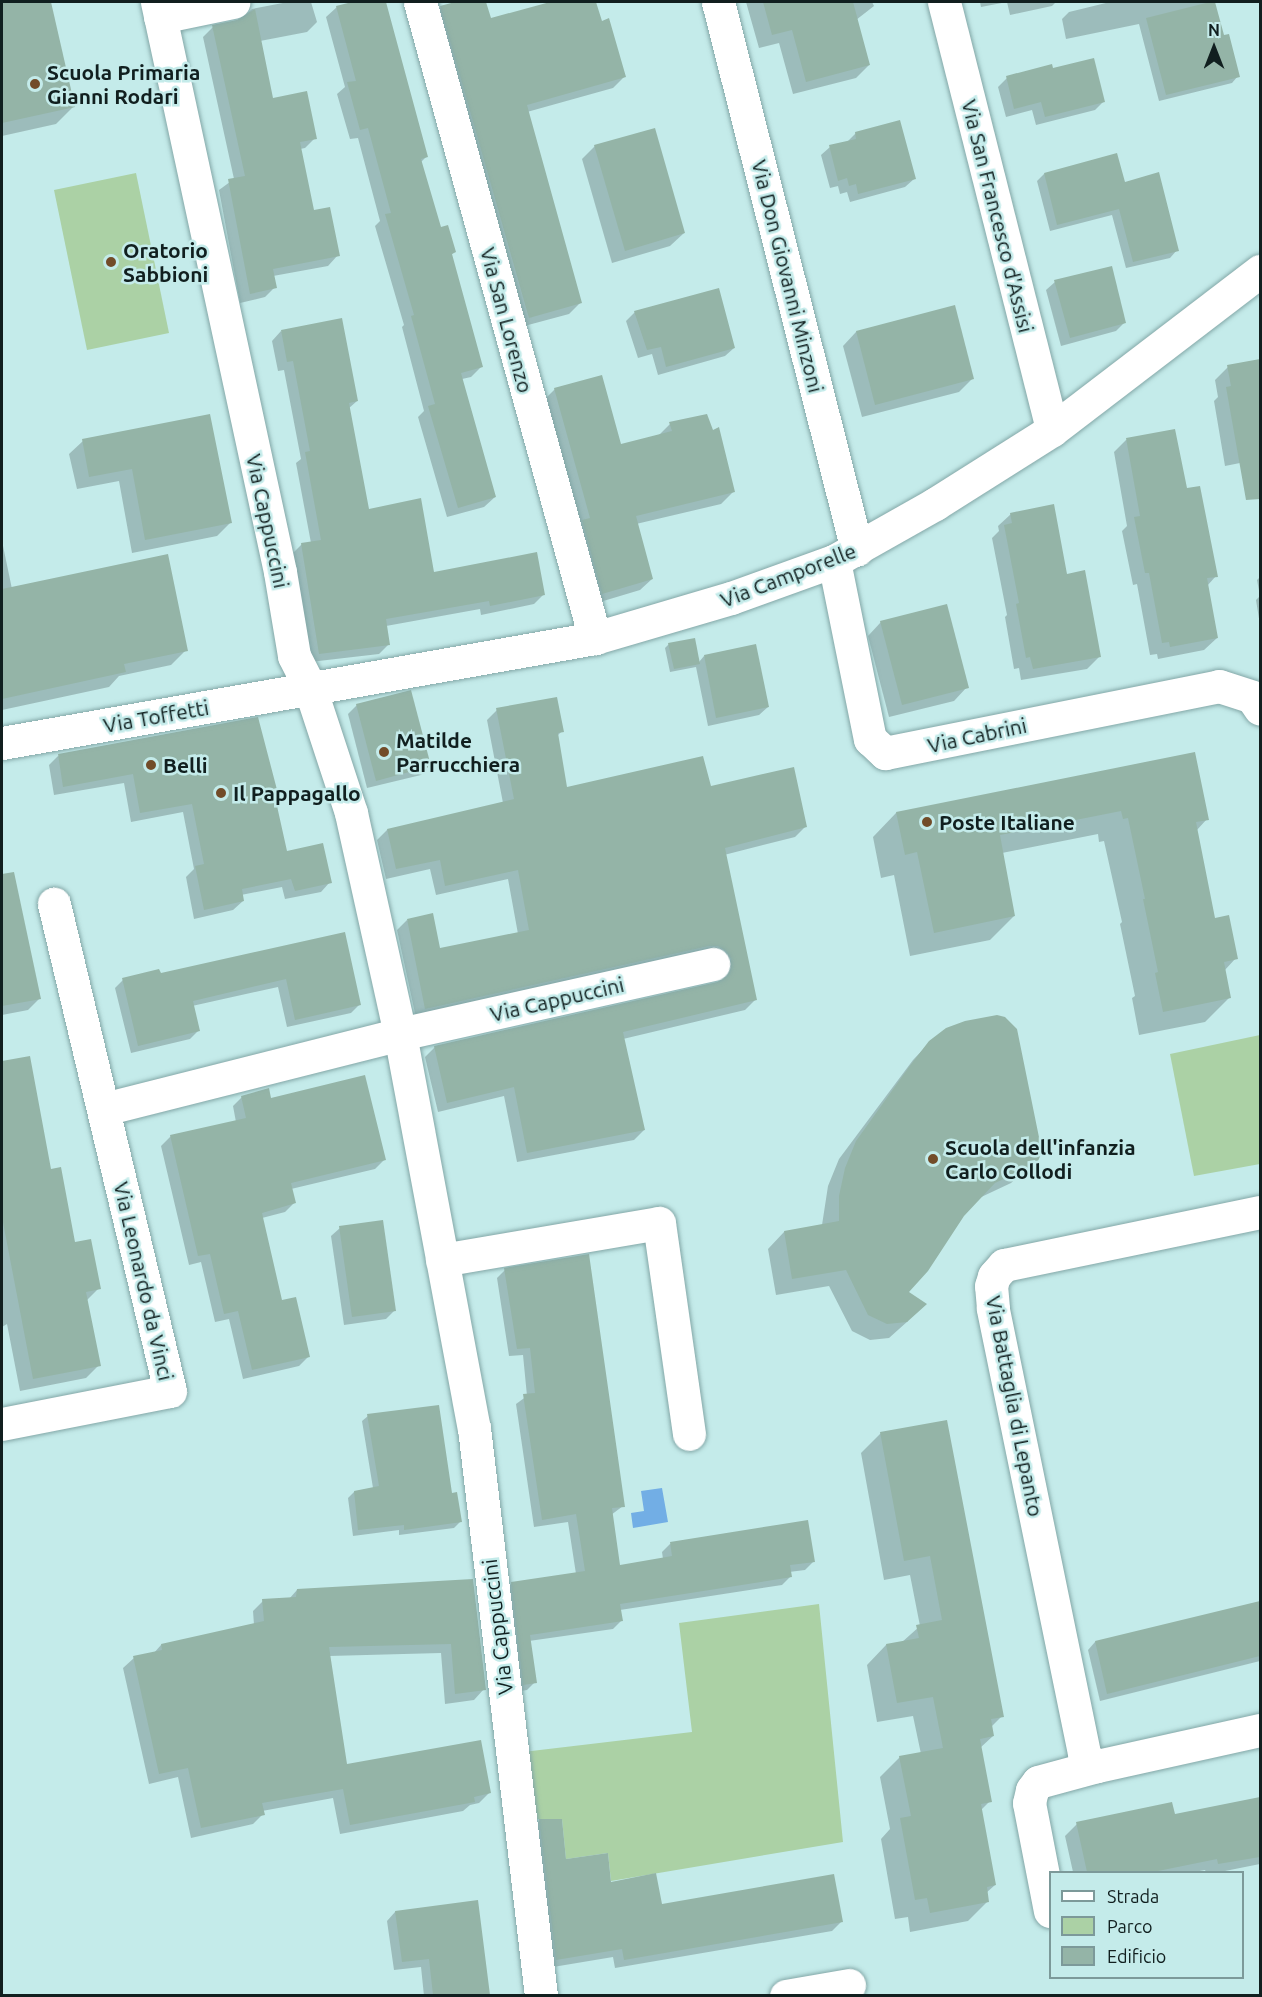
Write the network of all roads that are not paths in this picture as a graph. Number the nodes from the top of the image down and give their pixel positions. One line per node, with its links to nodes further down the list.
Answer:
1 (233, 2): 5 (street)
2 (420, 2): 9 (street, Via San Lorenzo)
3 (718, 2): 8 (street, Via Don Giovanni Minzoni)
4 (944, 2): 7 (street, Via San Francesco d'Assisi)
5 (158, 9): 10 (street, Via Cappuccini)
6 (1260, 271): 7 (street, Via Camporelle)
7 (1052, 430): 8 (street, Via Camporelle)
8 (845, 556): 9 (street, Via Camporelle); 11 (street, Via Cabrini)
9 (595, 638): 10 (street, Via Camporelle)
10 (310, 688): 12 (street, Via Toffetti); 15 (street, Via Cappuccini)
11 (1260, 709)
12 (2, 743)
13 (54, 904): 16 (street, Via Leonardo da Vinci)
14 (713, 964): 15 (street, Via Cappuccini)
15 (400, 1034): 16 (street); 18 (street, Via Cappuccini)
16 (104, 1109): 19 (street, Via Leonardo da Vinci)
17 (1260, 1212): 22 (street, Via Battaglia di Lepanto)
18 (442, 1260): 20 (street); 25 (street, Via Cappuccini)
19 (2, 1424)
20 (689, 1434)
21 (1260, 1730): 22 (street)
22 (1097, 1766): 23 (street)
23 (1049, 1906)
24 (849, 1984): 26 (street)
25 (541, 1995)
26 (786, 1995)

